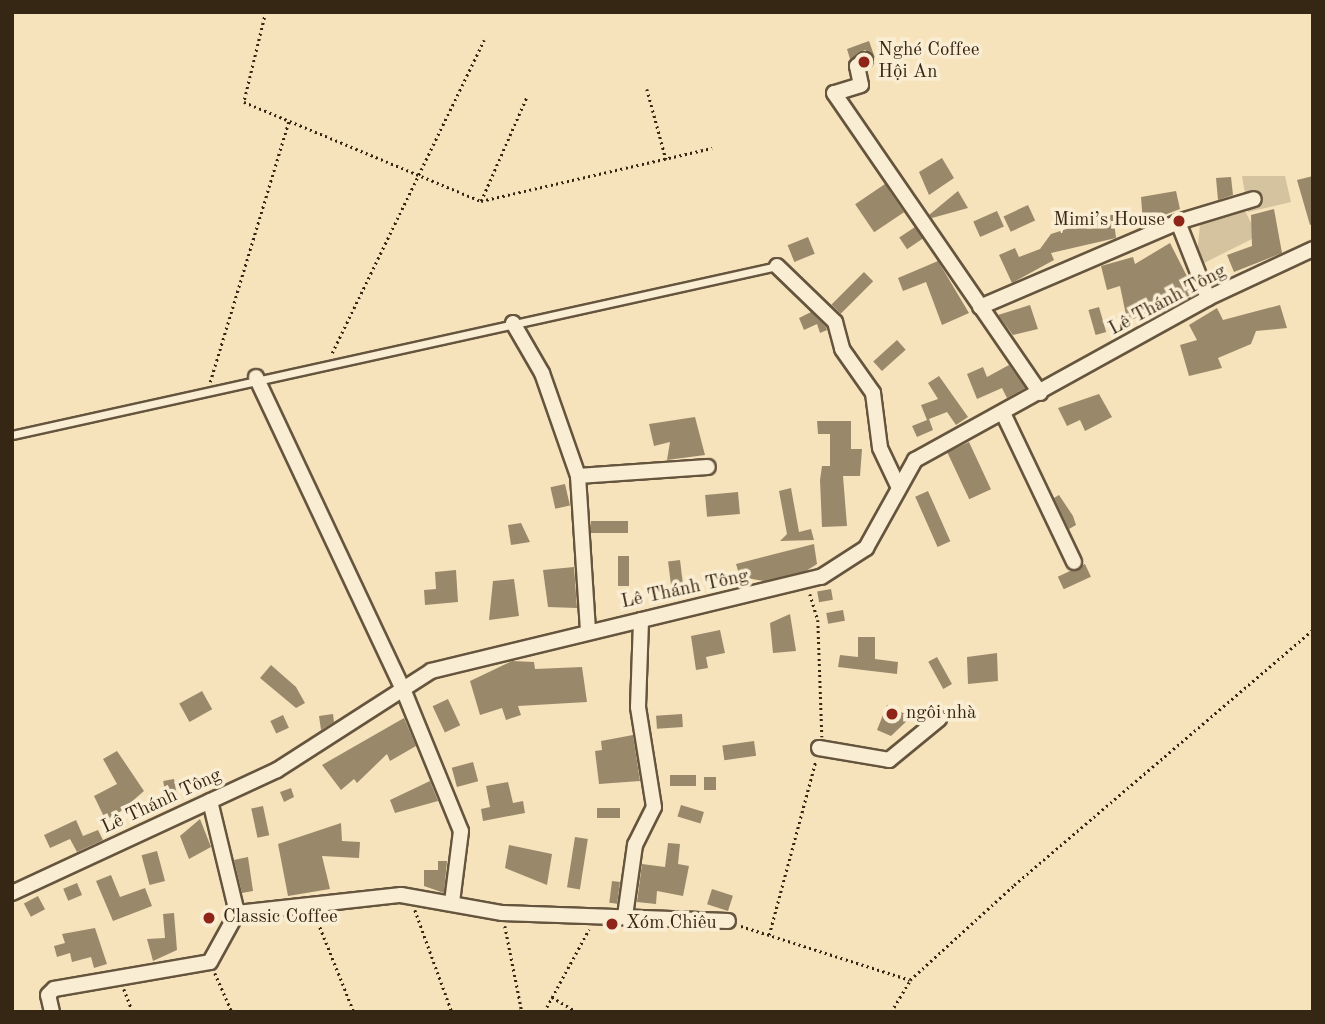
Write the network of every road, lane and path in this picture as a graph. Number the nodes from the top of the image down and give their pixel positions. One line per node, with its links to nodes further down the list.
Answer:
1 (266, 12): 6 (path)
2 (484, 40): 9 (path)
3 (865, 60): 16 (street)
4 (647, 89): 8 (path)
5 (527, 96): 11 (path)
6 (289, 120): 9 (path); 20 (path)
7 (712, 148): 8 (path)
8 (666, 159): 11 (path)
9 (421, 174): 11 (path); 18 (path)
10 (1254, 199): 12 (street)
11 (481, 201)
12 (1178, 222): 15 (street); 16 (street)
13 (1313, 249): 15 (street, Lê Thánh Tông)
14 (777, 266): 17 (lane); 26 (street)
15 (1208, 298): 21 (street, Lê Thánh Tông)
16 (980, 307): 21 (street)
17 (513, 323): 18 (lane); 25 (street)
18 (328, 362): 19 (lane)
19 (256, 377): 20 (lane); 32 (street)
20 (208, 387): 23 (lane)
21 (1040, 393): 22 (street, Lê Thánh Tông)
22 (1003, 413): 26 (street, Lê Thánh Tông); 27 (street)
23 (12, 435)
24 (708, 467): 25 (street)
25 (578, 476): 31 (street)
26 (899, 488): 28 (street, Lê Thánh Tông)
27 (1074, 562)
28 (806, 581): 29 (street, Lê Thánh Tông); 34 (path)
29 (641, 620): 31 (street, Lê Thánh Tông); 43 (street)
30 (1313, 630): 48 (path)
31 (588, 631): 32 (street, Lê Thánh Tông)
32 (403, 689): 35 (street, Lê Thánh Tông); 38 (street)
33 (939, 719): 34 (street)
34 (819, 748): 45 (path)
35 (210, 801): 36 (street, Lê Thánh Tông); 40 (street)
36 (12, 893)
37 (410, 896): 38 (street); 39 (street); 54 (path)
38 (452, 902): 41 (street)
39 (311, 903): 40 (street); 53 (path)
40 (237, 913): 46 (street)
41 (502, 913): 42 (street); 55 (path)
42 (597, 914): 43 (street); 49 (path)
43 (625, 916): 44 (street)
44 (728, 921): 45 (path)
45 (769, 935): 48 (path)
46 (210, 962): 47 (street); 52 (path)
47 (120, 977): 50 (street); 51 (path)
48 (910, 980): 58 (path)
49 (552, 997): 56 (path); 57 (path)
50 (52, 1012)
51 (133, 1012)
52 (232, 1012)
53 (354, 1012)
54 (452, 1012)
55 (522, 1012)
56 (544, 1012)
57 (578, 1012)
58 (891, 1012)

